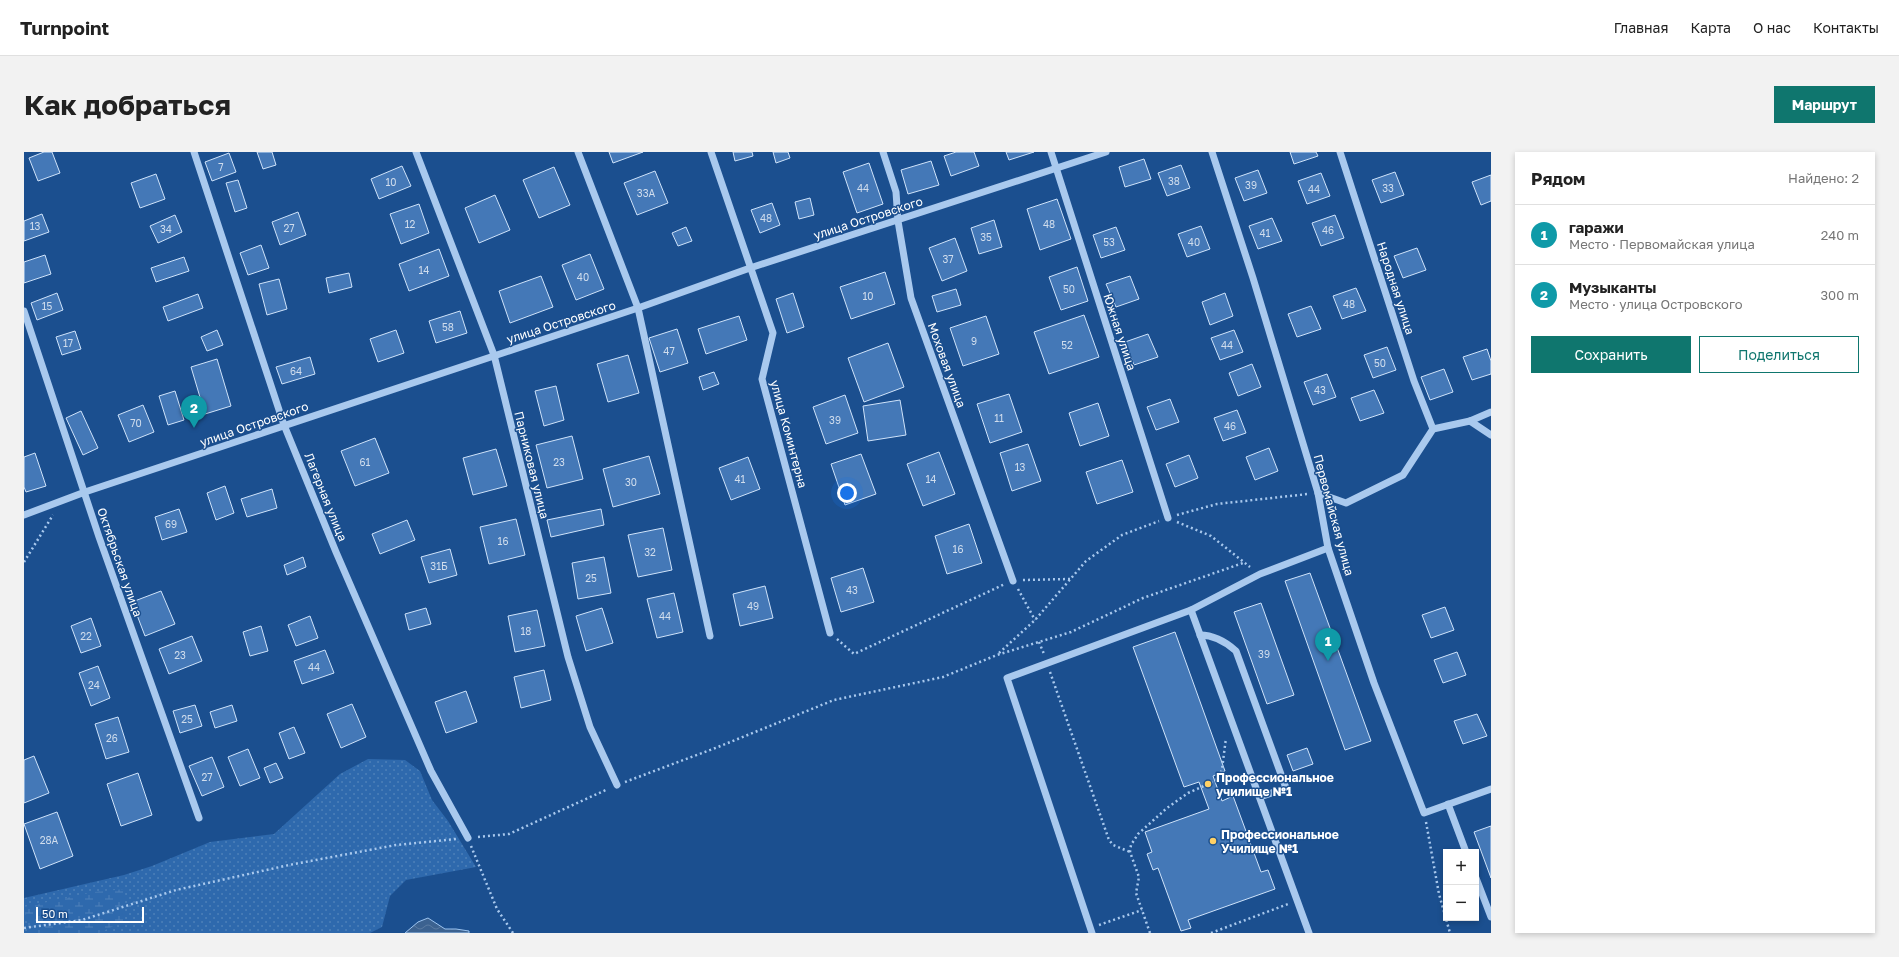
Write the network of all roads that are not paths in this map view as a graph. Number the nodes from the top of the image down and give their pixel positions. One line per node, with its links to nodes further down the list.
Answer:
1 (194, 152): 18 (street, Лагерная улица)
2 (416, 152): 15 (street, Парниковая улица)
3 (578, 152): 13 (street)
4 (711, 152): 12 (street, улица Коминтерна)
5 (882, 152): 11 (street, Моховая улица)
6 (1051, 152): 10 (street, Южная улица)
7 (1106, 152): 10 (street, улица Островского)
8 (1212, 152): 22 (street, Первомайская улица)
9 (1340, 152): 19 (street, Народная улица)
10 (1057, 168): 11 (street, улица Островского); 24 (street, Южная улица)
11 (898, 221): 12 (street, улица Островского); 26 (street, Моховая улица)
12 (750, 268): 13 (street, улица Островского); 28 (street, улица Коминтерна)
13 (638, 308): 15 (street, улица Островского); 30 (street)
14 (24, 311): 21 (street, Октябрьская улица)
15 (494, 355): 18 (street, улица Островского); 31 (street, Парниковая улица)
16 (1491, 412): 17 (street)
17 (1470, 421): 19 (street); 20 (street)
18 (284, 425): 21 (street, улица Островского); 36 (street, Лагерная улица)
19 (1433, 429): 22 (street)
20 (1491, 435)
21 (85, 492): 23 (street, улица Островского); 35 (street, Октябрьская улица)
22 (1318, 493): 25 (street, Первомайская улица)
23 (24, 515)
24 (1168, 518)
25 (1328, 548): 27 (street); 34 (street, Первомайская улица)
26 (1013, 581)
27 (1191, 610): 29 (street); 40 (street)
28 (830, 633)
29 (1200, 635): 33 (street); 33 (street)
30 (710, 636)
31 (617, 785)
32 (1491, 789): 34 (street)
33 (1260, 797): 41 (street)
34 (1448, 804): 37 (street)
35 (199, 818)
36 (468, 838)
37 (1465, 849)
38 (1479, 885): 39 (street)
39 (1491, 917)
40 (1091, 931)
41 (1309, 933)

